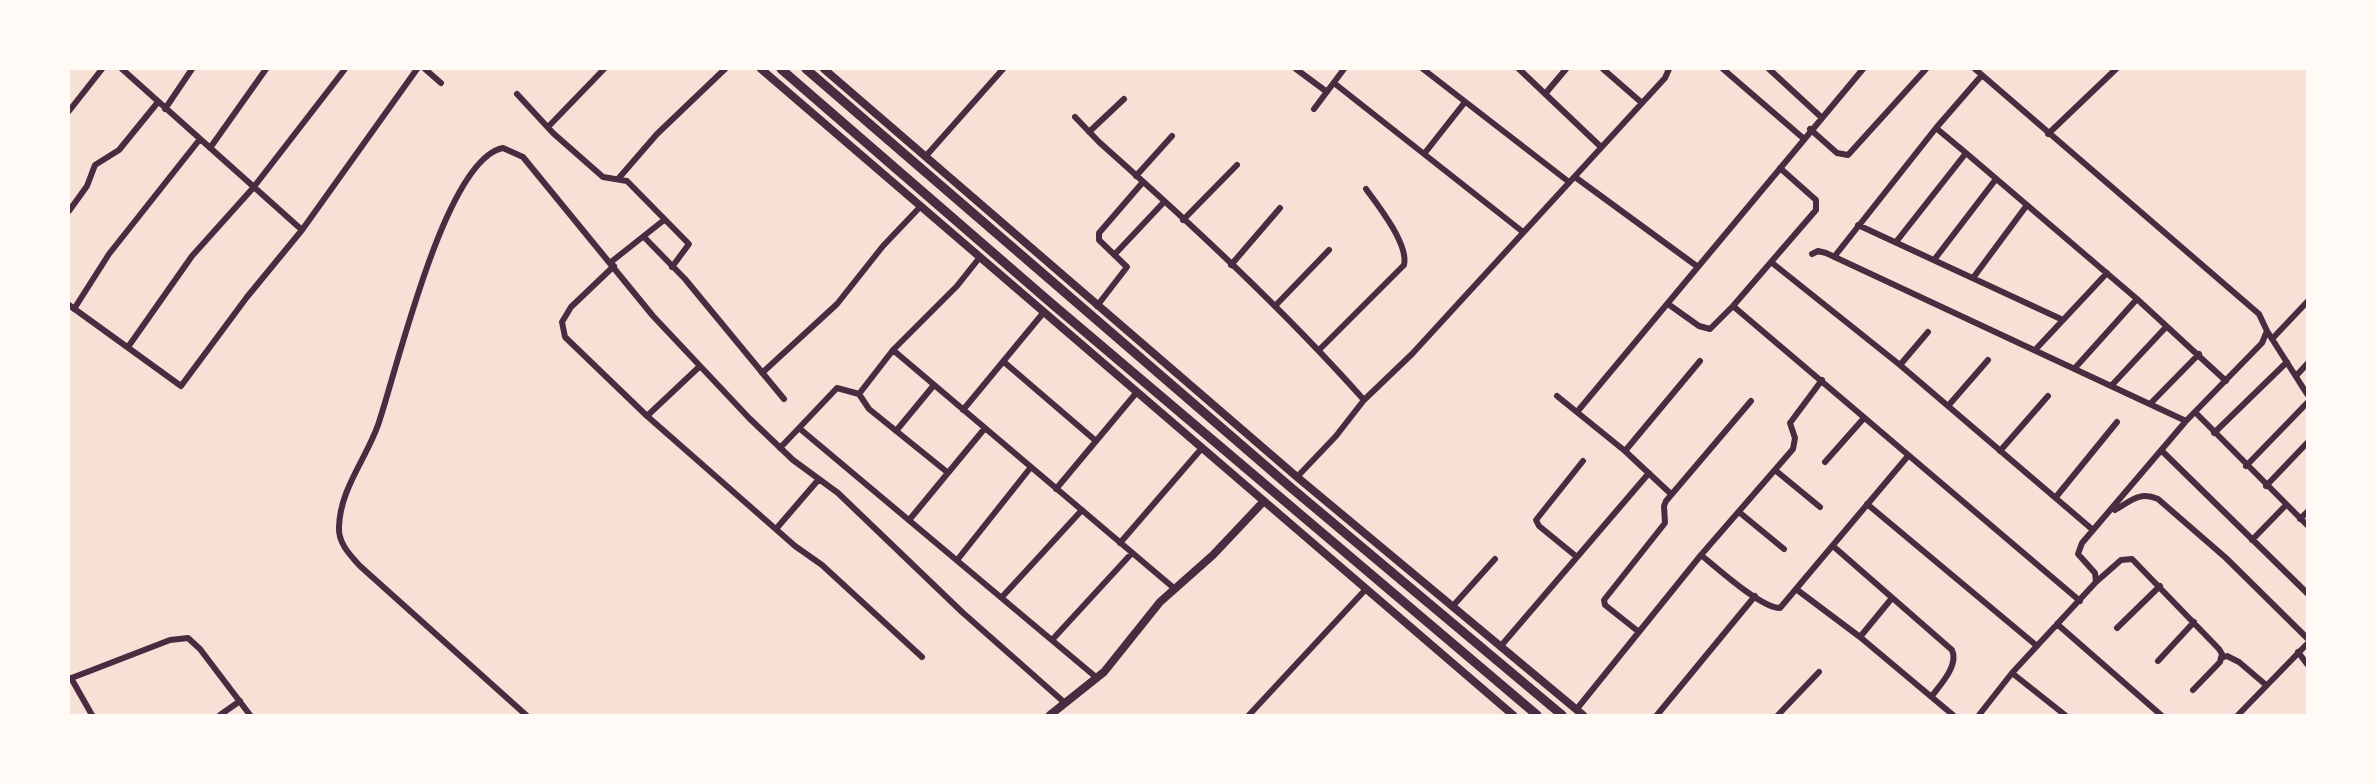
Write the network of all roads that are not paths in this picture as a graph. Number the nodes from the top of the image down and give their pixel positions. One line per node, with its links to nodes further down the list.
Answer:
1 (102, 69): 40 (street)
2 (122, 69): 35 (street)
3 (192, 69): 38 (street)
4 (266, 69): 52 (street)
5 (345, 69): 64 (street)
6 (417, 69): 74 (street)
7 (425, 69): 29 (street)
8 (604, 69): 43 (street)
9 (725, 69): 60 (street)
10 (761, 69): 68 (street)
11 (782, 69): 232 (highway)
12 (806, 69): 233 (highway)
13 (824, 69): 55 (street)
14 (1003, 69): 55 (street)
15 (1296, 69): 31 (street)
16 (1344, 69): 30 (street)
17 (1423, 69): 36 (street)
18 (1519, 69): 33 (street)
19 (1566, 69): 33 (street)
20 (1603, 69): 37 (street)
21 (1669, 69): 37 (street)
22 (1723, 69): 49 (street)
23 (1769, 69): 42 (street)
24 (1863, 69): 42 (street)
25 (1926, 69): 45 (street)
26 (1975, 69): 28 (street)
27 (2116, 69): 47 (street)
28 (1982, 75): 44 (street); 47 (street)
29 (441, 82)
30 (1334, 83): 31 (street); 54 (street)
31 (1327, 92): 39 (street)
32 (517, 94): 43 (street)
33 (1545, 94): 51 (street)
34 (1124, 99): 46 (street)
35 (158, 102): 38 (street); 70 (street)
36 (1465, 102): 54 (street); 63 (street)
37 (1642, 103): 51 (street)
38 (165, 109): 50 (street)
39 (1314, 109)
40 (69, 111)
41 (1075, 117): 46 (street)
42 (1821, 117): 45 (street)
43 (548, 127): 60 (street)
44 (1936, 128): 53 (street); 73 (street)
45 (1810, 129): 49 (street)
46 (1089, 132): 58 (street)
47 (2048, 134): 101 (street)
48 (1172, 135): 58 (street)
49 (1803, 138): 57 (street)
50 (200, 139): 52 (street); 97 (street)
51 (1601, 147): 59 (street)
52 (210, 148): 64 (street)
53 (1966, 153): 61 (street); 77 (street)
54 (1424, 154): 75 (street)
55 (925, 157): 94 (street)
56 (1237, 165): 72 (street)
57 (1780, 168): 84 (street); 88 (street)
58 (1136, 176): 62 (street)
59 (1575, 177): 63 (street); 88 (street)
60 (618, 179): 71 (street)
61 (1996, 179): 67 (street); 83 (street)
62 (1143, 182): 66 (street); 79 (street)
63 (1569, 182): 75 (street)
64 (253, 188): 74 (street); 104 (street)
65 (1366, 189): 106 (street)
66 (1164, 202): 72 (street); 79 (street)
67 (2027, 205): 89 (street); 90 (street)
68 (921, 206): 81 (street); 117 (street)
69 (1280, 208): 86 (street)
70 (69, 211)
71 (664, 220): 76 (street); 87 (street)
72 (1183, 220): 86 (street)
73 (1858, 225): 77 (street); 82 (street)
74 (303, 230): 104 (street)
75 (1523, 232): 129 (street)
76 (644, 237): 85 (street); 87 (street)
77 (1896, 242): 83 (street)
78 (1329, 250): 95 (street)
79 (1116, 254): 94 (street)
80 (1812, 254): 82 (street)
81 (980, 257): 98 (street); 105 (street)
82 (1834, 257): 107 (street)
83 (1934, 260): 90 (street)
84 (1771, 262): 96 (street); 114 (street)
85 (612, 264): 115 (street); 137 (street); 228 (street)
86 (1231, 265): 95 (street)
87 (672, 267): 117 (street)
88 (1698, 267): 93 (street)
89 (2107, 273): 91 (street); 99 (street)
90 (1973, 278): 99 (street)
91 (2137, 299): 100 (street); 116 (street)
92 (2307, 302): 103 (street)
93 (1668, 304): 96 (street); 135 (street)
94 (1097, 306): 160 (street)
95 (1275, 306): 106 (street)
96 (1733, 306): 119 (street)
97 (72, 307): 104 (street)
98 (1044, 312): 111 (street); 123 (street)
99 (2063, 320): 107 (street)
100 (2166, 327): 108 (street); 122 (street)
101 (2267, 331): 103 (street); 120 (street)
102 (1928, 332): 114 (street)
103 (2272, 339): 112 (street)
104 (128, 347)
105 (893, 350): 121 (street); 124 (street)
106 (1319, 350): 129 (street)
107 (2035, 350): 116 (street)
108 (2199, 354): 120 (street); 132 (street)
109 (1988, 360): 133 (street)
110 (1700, 361): 149 (street)
111 (1004, 362): 134 (street); 145 (street)
112 (2287, 362): 118 (street); 144 (street)
113 (2307, 364): 118 (street)
114 (1900, 365): 133 (street)
115 (699, 366): 137 (street); 147 (street)
116 (2075, 368): 122 (street)
117 (762, 373): 128 (street)
118 (2296, 376): 125 (street)
119 (1822, 380): 138 (street); 157 (street)
120 (2226, 381): 136 (street)
121 (934, 385): 134 (street); 143 (street)
122 (2112, 385): 132 (street)
123 (1137, 392): 145 (street); 148 (street)
124 (859, 394): 141 (street); 143 (street)
125 (2307, 394)
126 (1557, 396): 135 (street)
127 (2048, 396): 150 (street)
128 (784, 399)
129 (1364, 400): 160 (street)
130 (1751, 401): 164 (street)
131 (2307, 403): 155 (street)
132 (2150, 404): 139 (street)
133 (1948, 406): 150 (street)
134 (963, 410): 142 (street)
135 (1577, 412): 149 (street)
136 (2195, 412): 139 (street); 144 (street)
137 (647, 416): 177 (street)
138 (1864, 418): 152 (street); 154 (street)
139 (2186, 421): 151 (street)
140 (2117, 422): 165 (street)
141 (799, 428): 147 (street); 174 (street)
142 (985, 428): 156 (street); 158 (street)
143 (896, 430): 158 (street)
144 (2214, 433): 155 (street)
145 (1096, 441): 163 (street)
146 (2307, 444): 162 (street)
147 (780, 448): 161 (street)
148 (1202, 448): 166 (street); 180 (street)
149 (1625, 451): 159 (street)
150 (2000, 451): 165 (street)
151 (2162, 451): 172 (street); 179 (street)
152 (1908, 456): 167 (street); 197 (street)
153 (1583, 460): 185 (street)
154 (1824, 462)
155 (2246, 466): 162 (street)
156 (1031, 467): 163 (street); 187 (street)
157 (1775, 470): 169 (street); 171 (street)
158 (947, 472): 174 (street)
159 (1650, 473): 164 (street); 185 (street)
160 (1297, 477): 198 (street)
161 (819, 479): 177 (street); 222 (street)
162 (2266, 486): 168 (street)
163 (1056, 489): 170 (street)
164 (1671, 494): 202 (street)
165 (2056, 497): 178 (street)
166 (1264, 501): 190 (street); 191 (street)
167 (1867, 504): 181 (street); 207 (street)
168 (2286, 505): 175 (street); 179 (street)
169 (1820, 507)
170 (1082, 510): 180 (street); 195 (street)
171 (1739, 512): 182 (street); 184 (street)
172 (2111, 512): 178 (street); 204 (street)
173 (2307, 512): 175 (street)
174 (910, 519): 187 (street)
175 (2300, 519): 176 (street)
176 (2307, 525)
177 (776, 529): 210 (street)
178 (2093, 530): 188 (street)
179 (2252, 540): 193 (street)
180 (1120, 543): 183 (street)
181 (1833, 546): 192 (street); 196 (street)
182 (1784, 549)
183 (1132, 553): 190 (street); 205 (street)
184 (1701, 555): 194 (street); 202 (street)
185 (1577, 557): 208 (street)
186 (1495, 559): 198 (street)
187 (958, 560): 195 (street)
188 (2096, 582): 189 (street); 197 (street)
189 (2160, 586): 199 (street); 201 (street)
190 (1175, 589): 216 (street)
191 (1366, 589): 230 (street); 231 (street)
192 (1796, 589): 194 (street); 203 (street)
193 (2307, 593)
194 (1755, 596): 234 (street)
195 (1002, 597): 205 (street)
196 (1892, 598): 203 (street); 220 (street)
197 (2080, 601): 200 (street)
198 (1452, 607): 208 (street)
199 (2194, 622): 211 (street); 212 (street)
200 (2057, 624): 207 (street); 224 (street)
201 (2117, 628)
202 (1639, 632): 223 (street)
203 (1860, 637): 220 (street)
204 (2307, 638)
205 (1052, 640): 216 (street)
206 (2307, 644): 209 (street)
207 (2037, 646): 215 (street)
208 (1500, 647): 223 (street)
209 (2298, 652): 213 (street); 218 (street)
210 (921, 657)
211 (2221, 658): 218 (street); 219 (street)
212 (2158, 661)
213 (2307, 664)
214 (1819, 672): 235 (street)
215 (2012, 673): 237 (street); 238 (street)
216 (1097, 678): 222 (street)
217 (70, 679): 221 (street); 225 (street)
218 (2266, 685): 239 (street)
219 (2193, 690)
220 (1932, 696): 236 (street)
221 (240, 701): 226 (street); 227 (street)
222 (1065, 703): 229 (street)
223 (1580, 712)
224 (2157, 714)
225 (92, 715)
226 (220, 715)
227 (250, 715)
228 (526, 715)
229 (1050, 715)
230 (1249, 715)
231 (1512, 715)
232 (1537, 715)
233 (1562, 715)
234 (1657, 715)
235 (1778, 715)
236 (1953, 715)
237 (1979, 715)
238 (2065, 715)
239 (2238, 715)

